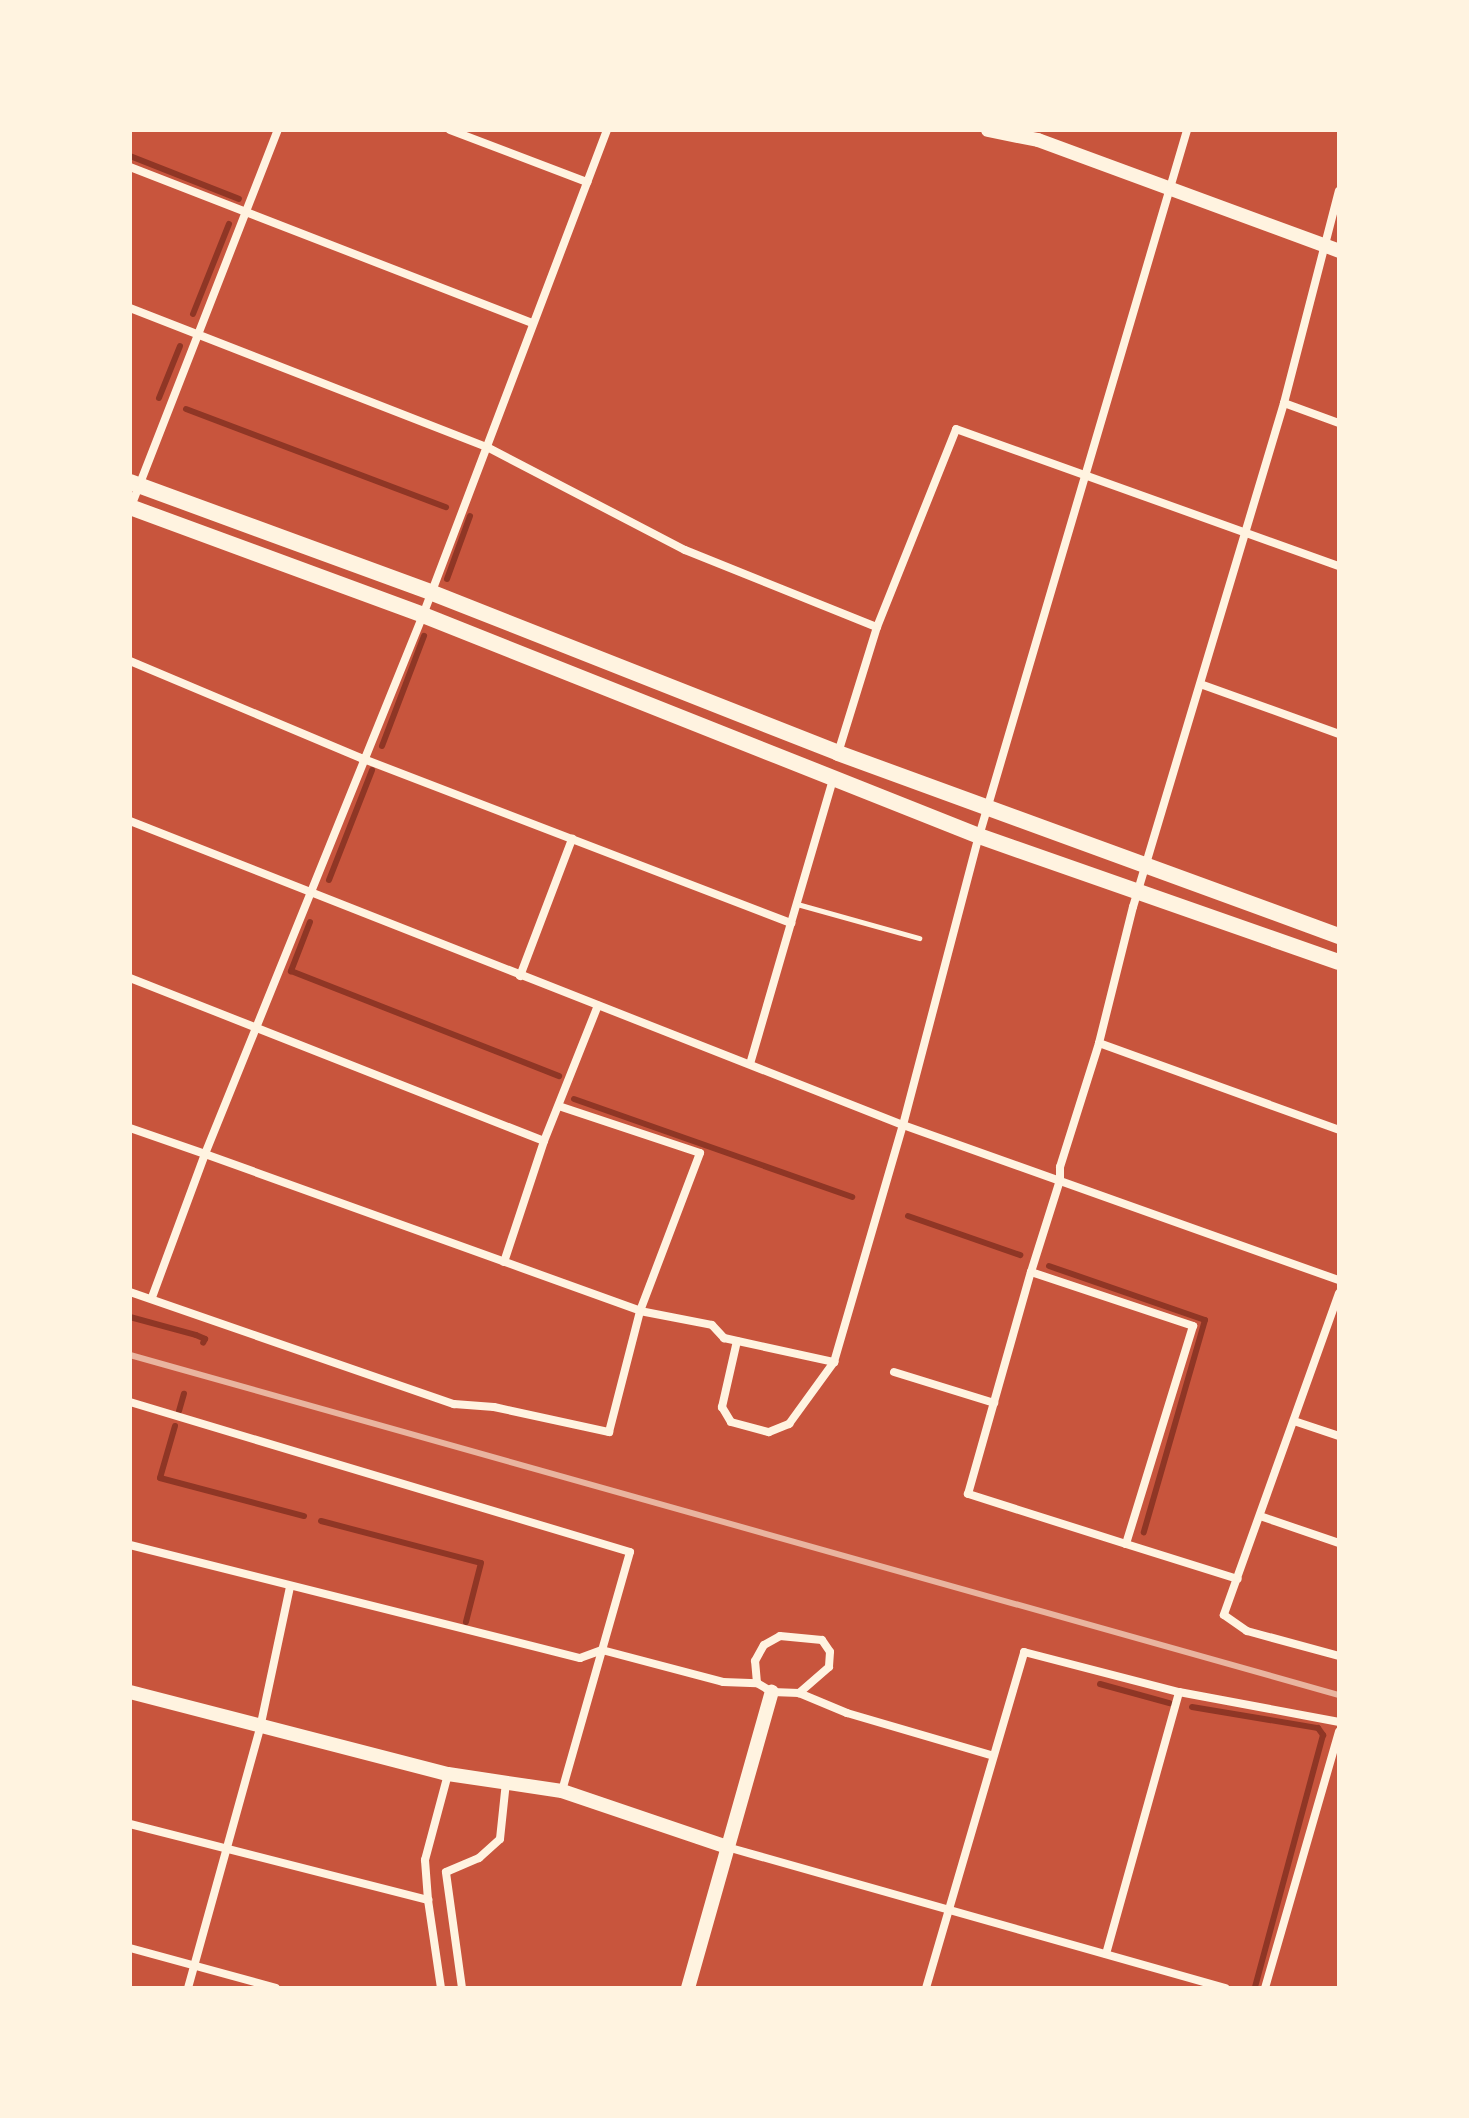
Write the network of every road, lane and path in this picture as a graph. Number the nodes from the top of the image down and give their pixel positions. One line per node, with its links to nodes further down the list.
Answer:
1 (278, 130): 11 (street)
2 (450, 130): 8 (street)
3 (607, 130): 8 (street)
4 (988, 130): 6 (street)
5 (1187, 130): 9 (street)
6 (1022, 133): 9 (street)
7 (130, 167): 11 (street)
8 (587, 182): 14 (street)
9 (1171, 187): 12 (street); 19 (street)
10 (1339, 191): 12 (street)
11 (246, 213): 14 (street); 15 (street)
12 (1332, 248): 16 (street)
13 (130, 308): 15 (street)
14 (533, 323): 18 (street)
15 (196, 334): 18 (street); 20 (street)
16 (1284, 403): 17 (street); 22 (street)
17 (1339, 423)
18 (487, 447): 24 (street); 26 (street)
19 (1087, 479): 22 (street); 26 (street); 33 (street)
20 (134, 483): 21 (street); 24 (main road)
21 (130, 508): 25 (main road)
22 (1244, 530): 23 (street); 28 (street)
23 (1339, 566)
24 (430, 592): 25 (street); 30 (main road)
25 (423, 615): 31 (street); 32 (main road)
26 (877, 627): 30 (street)
27 (130, 661): 31 (street)
28 (1203, 685): 29 (street); 37 (street)
29 (1339, 734)
30 (838, 753): 33 (main road)
31 (361, 758): 36 (street); 39 (street)
32 (833, 779): 35 (main road); 40 (street)
33 (987, 808): 35 (street); 37 (main road)
34 (130, 821): 39 (street)
35 (979, 836): 38 (main road); 52 (street)
36 (572, 839): 41 (street); 45 (street)
37 (1147, 868): 38 (street); 42 (main road)
38 (1140, 893): 44 (main road); 49 (street)
39 (312, 895): 45 (street); 48 (street)
40 (796, 904): 41 (street); 43 (lane)
41 (791, 923): 50 (street)
42 (1339, 936)
43 (919, 938)
44 (1339, 962)
45 (520, 976): 47 (street)
46 (130, 978): 48 (street)
47 (598, 1005): 50 (street); 51 (street)
48 (257, 1028): 55 (street); 56 (street)
49 (1099, 1043): 54 (street); 57 (street)
50 (750, 1064): 52 (street)
51 (559, 1106): 55 (street); 64 (street)
52 (903, 1125): 57 (street); 66 (street)
53 (130, 1128): 56 (street)
54 (1339, 1130)
55 (544, 1141): 58 (street)
56 (205, 1154): 58 (street); 63 (street)
57 (1060, 1180): 59 (street); 60 (street)
58 (504, 1262): 64 (street)
59 (1031, 1272): 69 (street); 74 (street)
60 (1339, 1280)
61 (130, 1292): 63 (street)
62 (1339, 1293): 70 (street)
63 (152, 1297): 64 (street)
64 (640, 1311): 65 (street)
65 (737, 1341): 66 (street); 66 (street)
66 (834, 1362)
67 (894, 1372): 69 (street)
68 (130, 1402): 78 (street)
69 (994, 1403): 74 (street)
70 (1294, 1421): 71 (street); 72 (street)
71 (1339, 1436)
72 (1260, 1516): 73 (street); 76 (street)
73 (1339, 1543)
74 (1126, 1544): 76 (street)
75 (130, 1545): 77 (street)
76 (1238, 1579): 79 (street)
77 (290, 1587): 78 (street); 86 (street)
78 (602, 1650): 80 (street); 91 (street)
79 (1339, 1656)
80 (757, 1683): 82 (street); 84 (street)
81 (130, 1692): 86 (street)
82 (772, 1692): 84 (street); 93 (street)
83 (1179, 1692): 85 (street); 88 (street); 98 (street)
84 (799, 1693): 88 (street)
85 (1339, 1722)
86 (260, 1728): 89 (street); 94 (street)
87 (1339, 1731): 107 (street)
88 (991, 1755): 96 (street)
89 (448, 1774): 90 (street); 95 (street)
90 (506, 1782): 91 (street); 103 (street)
91 (562, 1791): 93 (street)
92 (130, 1824): 94 (street)
93 (727, 1847): 96 (street); 104 (street)
94 (223, 1850): 95 (street); 99 (street)
95 (428, 1900): 102 (street)
96 (948, 1912): 98 (street); 105 (street)
97 (130, 1948): 99 (street)
98 (1106, 1954): 106 (street)
99 (194, 1964): 100 (street); 101 (street)
100 (188, 1988)
101 (276, 1988)
102 (441, 1988)
103 (462, 1988)
104 (688, 1988)
105 (926, 1988)
106 (1225, 1988)
107 (1265, 1988)

